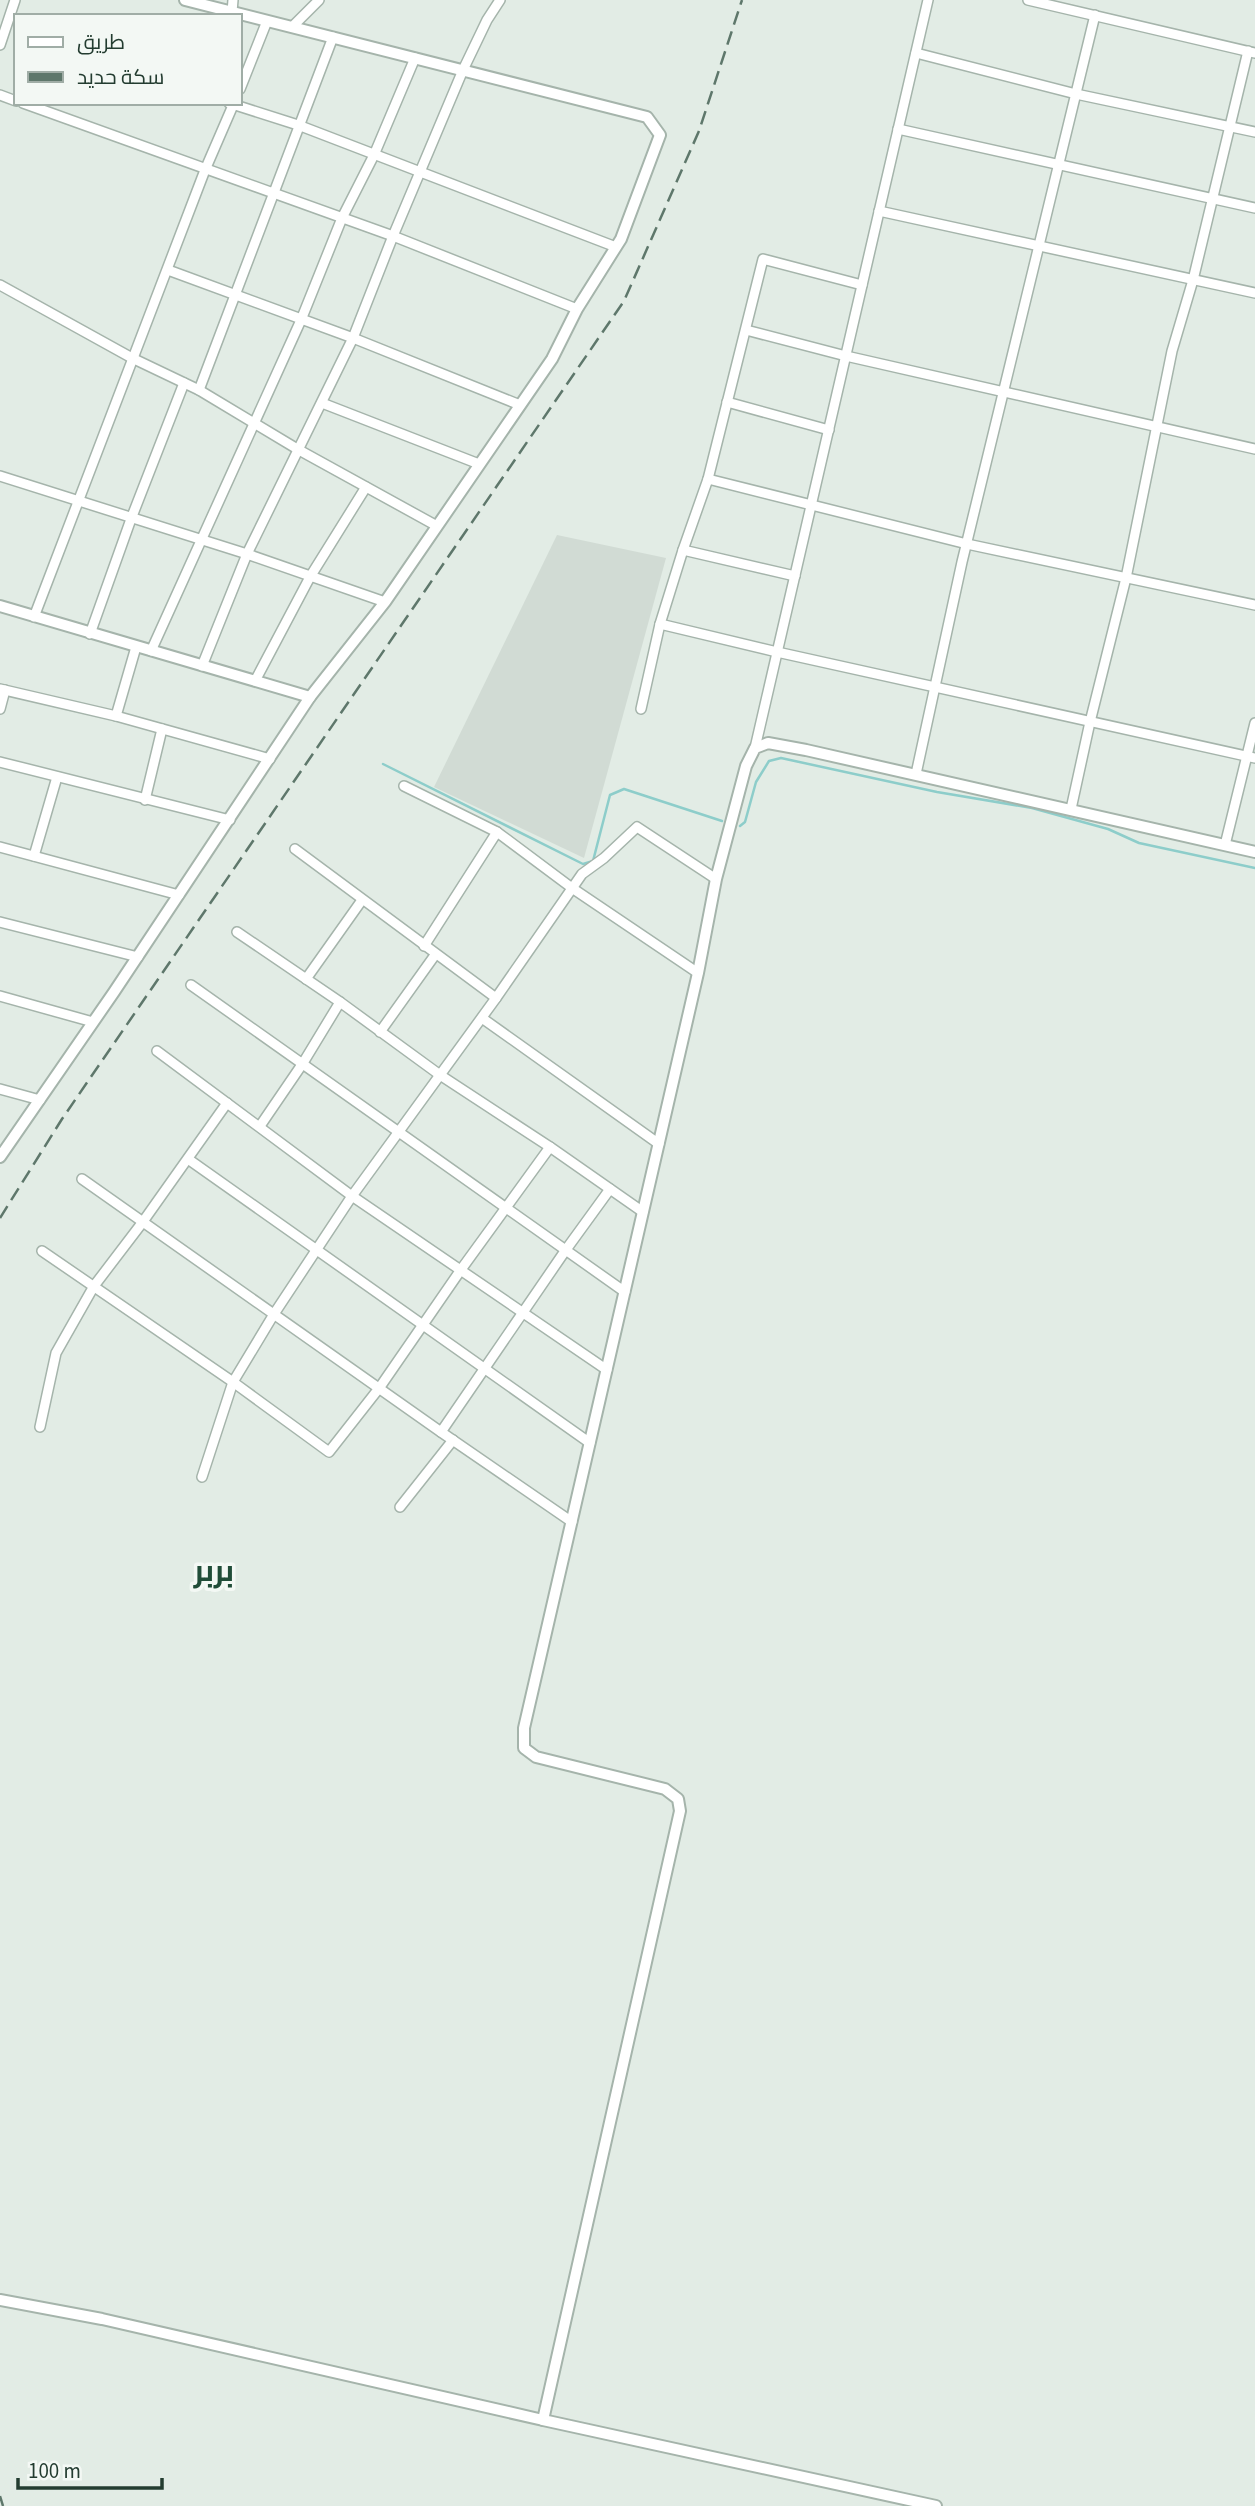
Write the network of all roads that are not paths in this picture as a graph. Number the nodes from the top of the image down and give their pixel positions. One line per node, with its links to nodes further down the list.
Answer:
1 (15, 0): 9 (street)
2 (185, 0): 7 (street)
3 (319, 0): 11 (street)
4 (500, 0): 17 (street)
5 (928, 0): 15 (street)
6 (1028, 0): 8 (street)
7 (232, 6): 10 (street)
8 (1095, 15): 14 (street); 19 (street)
9 (12, 21): 13 (street)
10 (267, 21): 11 (street); 18 (street)
11 (292, 27): 12 (street)
12 (333, 37): 16 (street); 23 (street)
13 (0, 45)
14 (1251, 52): 24 (street)
15 (916, 53): 19 (street); 25 (street)
16 (415, 58): 17 (street); 27 (street)
17 (463, 70): 30 (street); 38 (street)
18 (242, 84)
19 (1076, 94): 24 (street); 28 (street)
20 (28, 105): 29 (street)
21 (232, 105): 29 (street)
22 (235, 105): 23 (street)
23 (298, 125): 27 (street); 31 (street)
24 (1231, 127): 26 (street); 32 (street)
25 (898, 129): 28 (street); 34 (street)
26 (1255, 132)
27 (374, 155): 30 (street); 35 (street)
28 (1058, 166): 32 (street); 37 (street)
29 (205, 170): 31 (street); 39 (street)
30 (421, 174): 36 (street); 38 (street)
31 (274, 193): 35 (street); 44 (street)
32 (1211, 199): 33 (street); 40 (street)
33 (1255, 208)
34 (879, 211): 37 (street); 42 (street)
35 (341, 218): 36 (street); 46 (street)
36 (393, 236): 45 (street); 48 (street)
37 (1039, 246): 40 (street); 53 (street)
38 (617, 247): 45 (street)
39 (168, 270): 44 (street); 50 (street)
40 (1193, 280): 43 (street); 58 (street)
41 (0, 285): 50 (street)
42 (862, 285): 47 (street); 49 (street)
43 (1255, 293)
44 (237, 294): 46 (street); 52 (street)
45 (577, 309): 56 (street)
46 (301, 320): 48 (street); 57 (street)
47 (746, 330): 49 (street); 54 (street)
48 (353, 338): 55 (street); 56 (street)
49 (846, 356): 53 (street); 59 (street)
50 (132, 358): 51 (street); 66 (street)
51 (184, 383): 52 (street); 68 (street)
52 (198, 390): 57 (street)
53 (1003, 392): 58 (street); 71 (street)
54 (727, 402): 59 (street); 64 (street)
55 (322, 403): 61 (street); 62 (street)
56 (520, 405): 62 (street)
57 (254, 423): 61 (street); 70 (street)
58 (1156, 427): 60 (street); 76 (street)
59 (829, 430): 67 (street)
60 (1255, 449)
61 (299, 450): 65 (street); 73 (street)
62 (480, 464): 69 (street)
63 (0, 476): 66 (street)
64 (708, 479): 67 (street); 72 (street)
65 (366, 487): 69 (street); 74 (street)
66 (77, 500): 68 (street); 80 (street)
67 (812, 505): 71 (street); 75 (street)
68 (131, 519): 70 (street); 82 (street)
69 (437, 526): 77 (street)
70 (202, 540): 73 (street); 84 (street)
71 (967, 544): 76 (street); 88 (street)
72 (683, 550): 75 (street); 81 (street)
73 (247, 554): 74 (street); 86 (street)
74 (310, 576): 77 (street); 87 (street)
75 (795, 576): 85 (street)
76 (1126, 578): 79 (street); 94 (street)
77 (385, 602): 90 (street)
78 (0, 606): 80 (street)
79 (1255, 606)
80 (34, 617): 82 (street)
81 (660, 624): 85 (street); 92 (street)
82 (90, 634): 83 (street)
83 (136, 647): 84 (street); 93 (street)
84 (150, 651): 86 (street)
85 (777, 652): 88 (street); 97 (street)
86 (202, 666): 87 (street)
87 (255, 681): 90 (street)
88 (936, 688): 94 (street); 101 (street)
89 (2, 689): 91 (street); 93 (street)
90 (310, 697): 99 (street)
91 (0, 709)
92 (641, 709)
93 (116, 716): 96 (street)
94 (1090, 722): 98 (street); 105 (street)
95 (1255, 723): 98 (street)
96 (162, 729): 99 (street); 104 (street)
97 (755, 748): 101 (street); 113 (street)
98 (1251, 757): 108 (street)
99 (270, 759): 106 (street)
100 (0, 762): 102 (street)
101 (916, 774): 105 (street)
102 (57, 777): 104 (street); 112 (street)
103 (404, 786): 107 (street)
104 (145, 800): 106 (street)
105 (1071, 808): 108 (street)
106 (230, 820): 115 (street)
107 (497, 832): 114 (street); 119 (street)
108 (1225, 845): 111 (street)
109 (0, 846): 112 (street)
110 (295, 849): 116 (street)
111 (1255, 852)
112 (34, 856): 115 (street)
113 (716, 879): 114 (street); 122 (street)
114 (572, 888): 122 (street); 126 (street)
115 (179, 895): 121 (street)
116 (362, 900): 119 (street); 123 (street)
117 (0, 922): 121 (street)
118 (237, 932): 123 (street)
119 (424, 946): 120 (street)
120 (435, 955): 126 (street); 130 (street)
121 (138, 957): 129 (street)
122 (698, 973): 139 (street)
123 (306, 979): 127 (street)
124 (191, 985): 132 (street)
125 (0, 996): 129 (street)
126 (496, 998): 128 (street)
127 (340, 1002): 130 (street); 132 (street)
128 (482, 1018): 133 (street); 139 (street)
129 (93, 1022): 135 (street)
130 (380, 1032): 133 (street)
131 (156, 1051): 136 (street)
132 (303, 1063): 137 (street); 138 (street)
133 (440, 1075): 138 (street); 140 (street)
134 (0, 1089): 135 (street)
135 (40, 1100): 141 (street)
136 (227, 1103): 137 (street); 142 (street)
137 (260, 1126): 145 (street)
138 (399, 1132): 145 (street); 146 (street)
139 (659, 1144): 147 (street)
140 (550, 1147): 144 (street); 146 (street)
141 (0, 1157)
142 (188, 1159): 148 (street); 149 (street)
143 (82, 1179): 148 (street)
144 (610, 1189): 147 (street); 151 (street)
145 (352, 1196): 149 (street); 152 (street)
146 (506, 1208): 151 (street); 152 (street)
147 (643, 1212): 154 (street)
148 (142, 1223): 153 (street); 155 (street)
149 (316, 1250): 155 (street); 157 (street)
150 (42, 1251): 153 (street)
151 (565, 1251): 154 (street); 156 (street)
152 (460, 1271): 156 (street); 157 (street)
153 (93, 1286): 160 (street); 162 (street)
154 (625, 1292): 159 (street)
155 (274, 1314): 160 (street); 161 (street)
156 (524, 1314): 158 (street); 159 (street)
157 (423, 1324): 158 (street); 161 (street)
158 (486, 1367): 163 (street); 165 (street)
159 (607, 1370): 165 (street)
160 (233, 1382): 161 (street); 166 (street)
161 (380, 1387): 163 (street)
162 (40, 1427)
163 (441, 1432): 164 (street)
164 (453, 1440): 167 (street); 168 (street)
165 (590, 1443): 168 (street)
166 (202, 1477)
167 (400, 1507)
168 (572, 1522): 170 (street)
169 (0, 2300): 170 (street)
170 (543, 2420): 171 (street)
171 (936, 2506)

